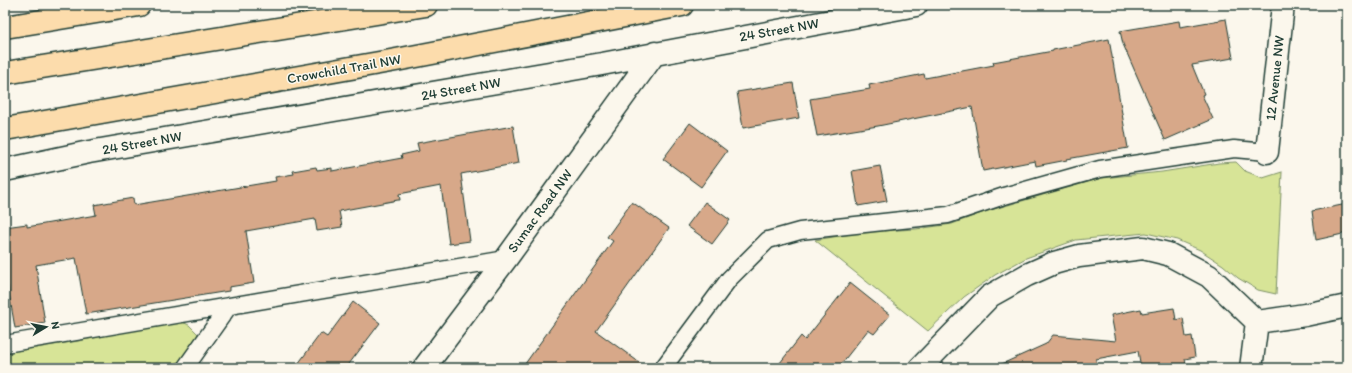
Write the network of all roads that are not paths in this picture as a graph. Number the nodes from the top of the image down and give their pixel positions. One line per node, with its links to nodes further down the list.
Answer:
1 (139, 5): 6 (highway)
2 (426, 5): 8 (highway)
3 (682, 5): 9 (highway, Crowchild Trail NW)
4 (916, 5): 7 (street, 24 Street NW)
5 (1283, 5): 10 (street, 12 Avenue NW)
6 (5, 27)
7 (655, 53): 11 (street, 24 Street NW); 12 (street, Sumac Road NW)
8 (5, 72)
9 (5, 129)
10 (1267, 152): 19 (lane)
11 (5, 170)
12 (506, 259): 13 (lane); 18 (street, Sumac Road NW)
13 (229, 306): 16 (lane); 17 (lane)
14 (1347, 306): 15 (street)
15 (1257, 322): 20 (street); 21 (street)
16 (5, 344)
17 (185, 368)
18 (424, 368)
19 (663, 368)
20 (920, 368)
21 (1251, 368)

